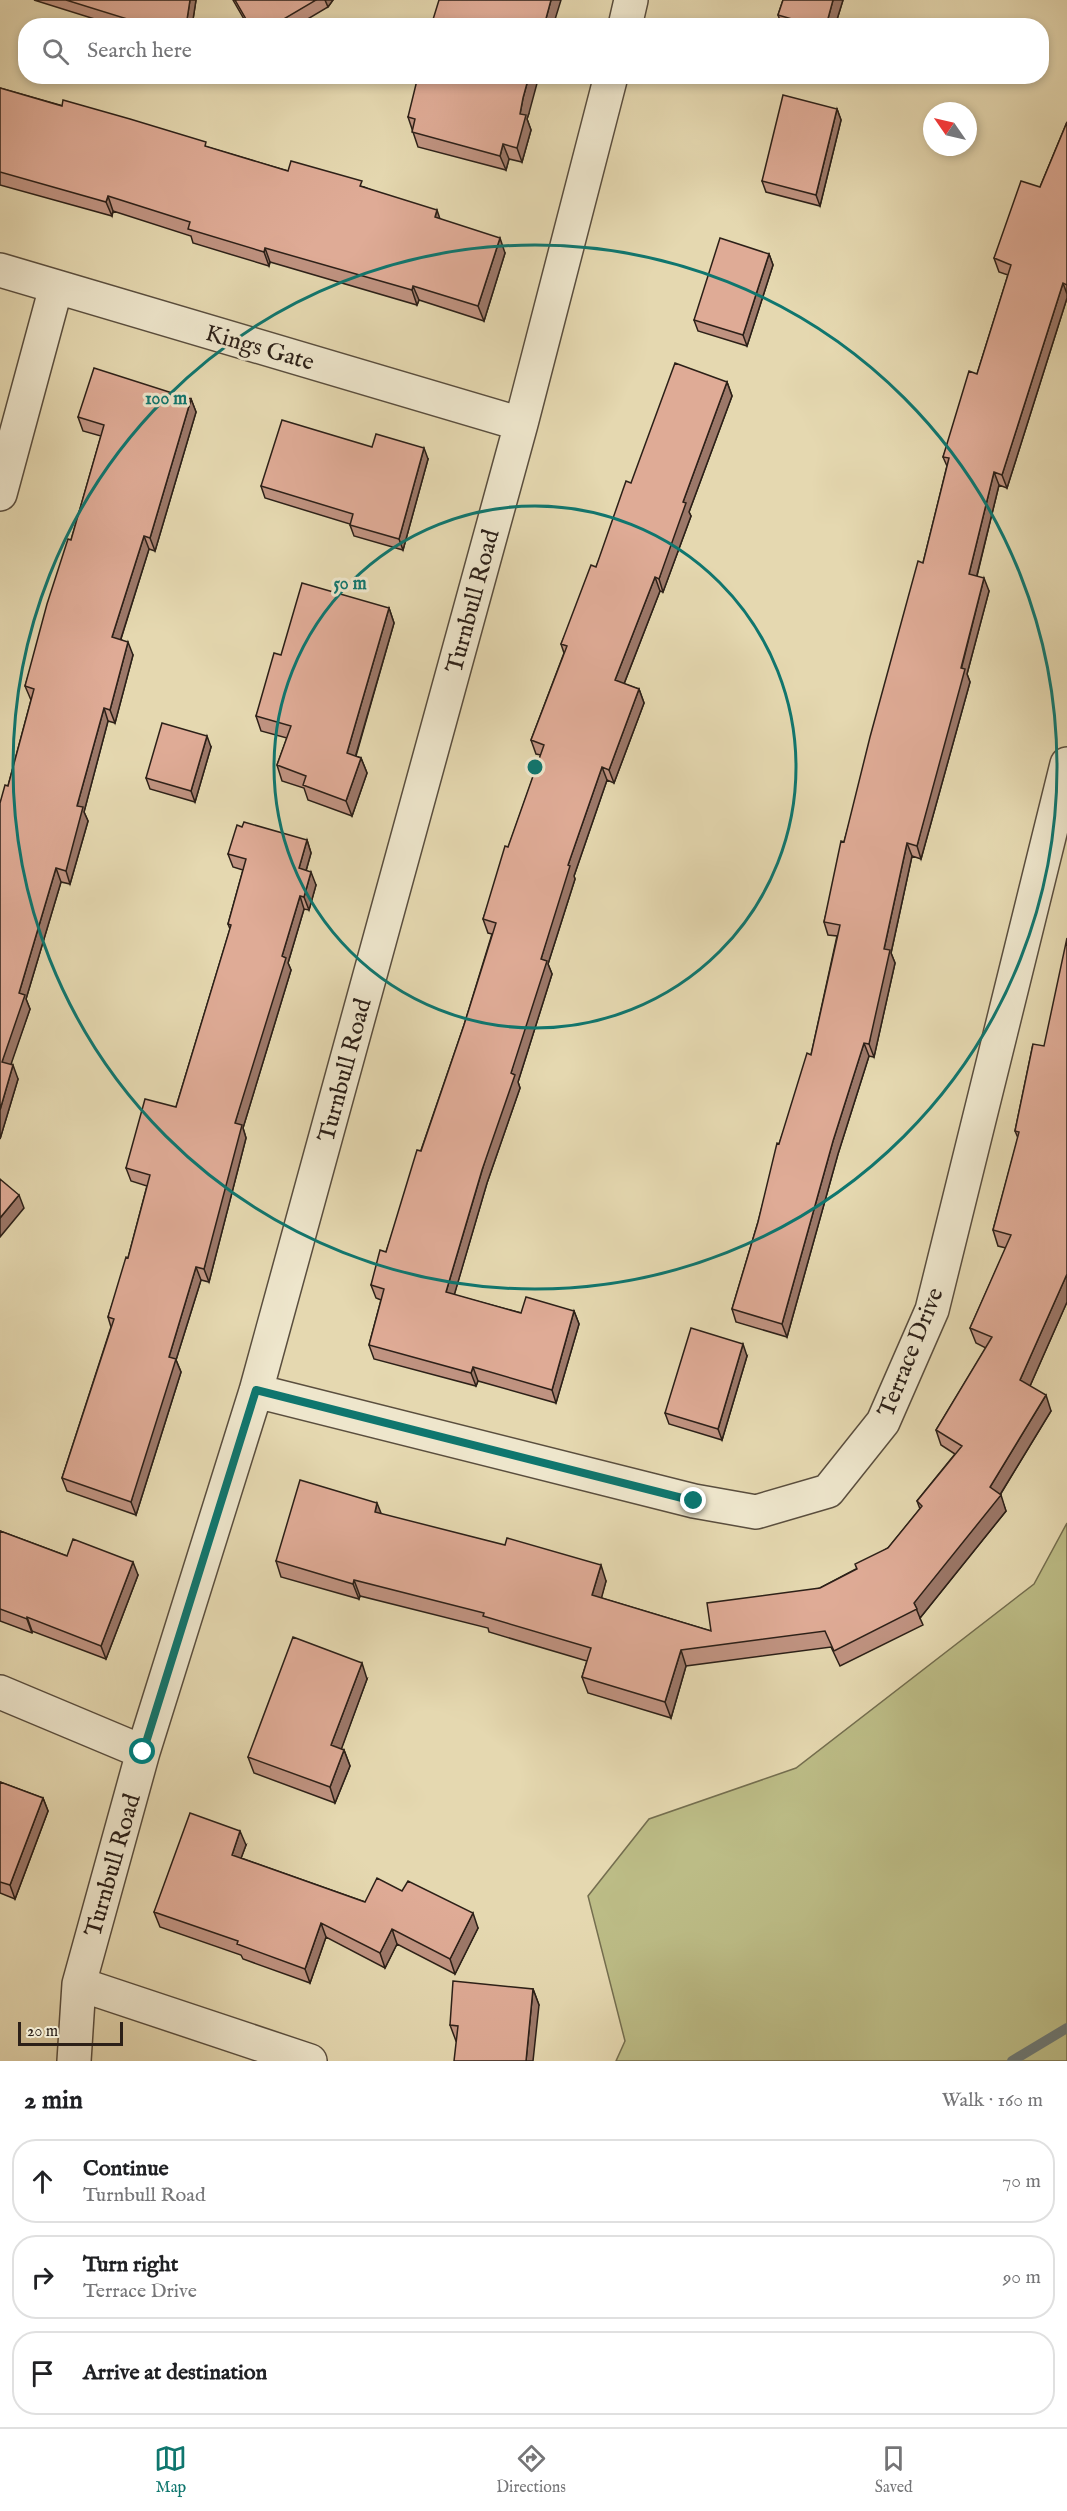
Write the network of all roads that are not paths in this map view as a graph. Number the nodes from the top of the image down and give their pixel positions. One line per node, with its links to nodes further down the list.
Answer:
1 (632, 0): 2 (street)
2 (627, 18)
3 (610, 84): 6 (street, Turnbull Road)
4 (0, 270): 5 (street, Kings Gate)
5 (56, 287): 6 (street, Kings Gate); 7 (street)
6 (521, 423): 9 (street, Turnbull Road)
7 (0, 494)
8 (1067, 764): 9 (street, Terrace Drive)
9 (256, 1390): 11 (street, Turnbull Road)
10 (0, 1692): 11 (street)
11 (143, 1752): 12 (street, Turnbull Road)
12 (79, 1984): 13 (street, Turnbull Road); 14 (street)
13 (74, 2061)
14 (310, 2061)

